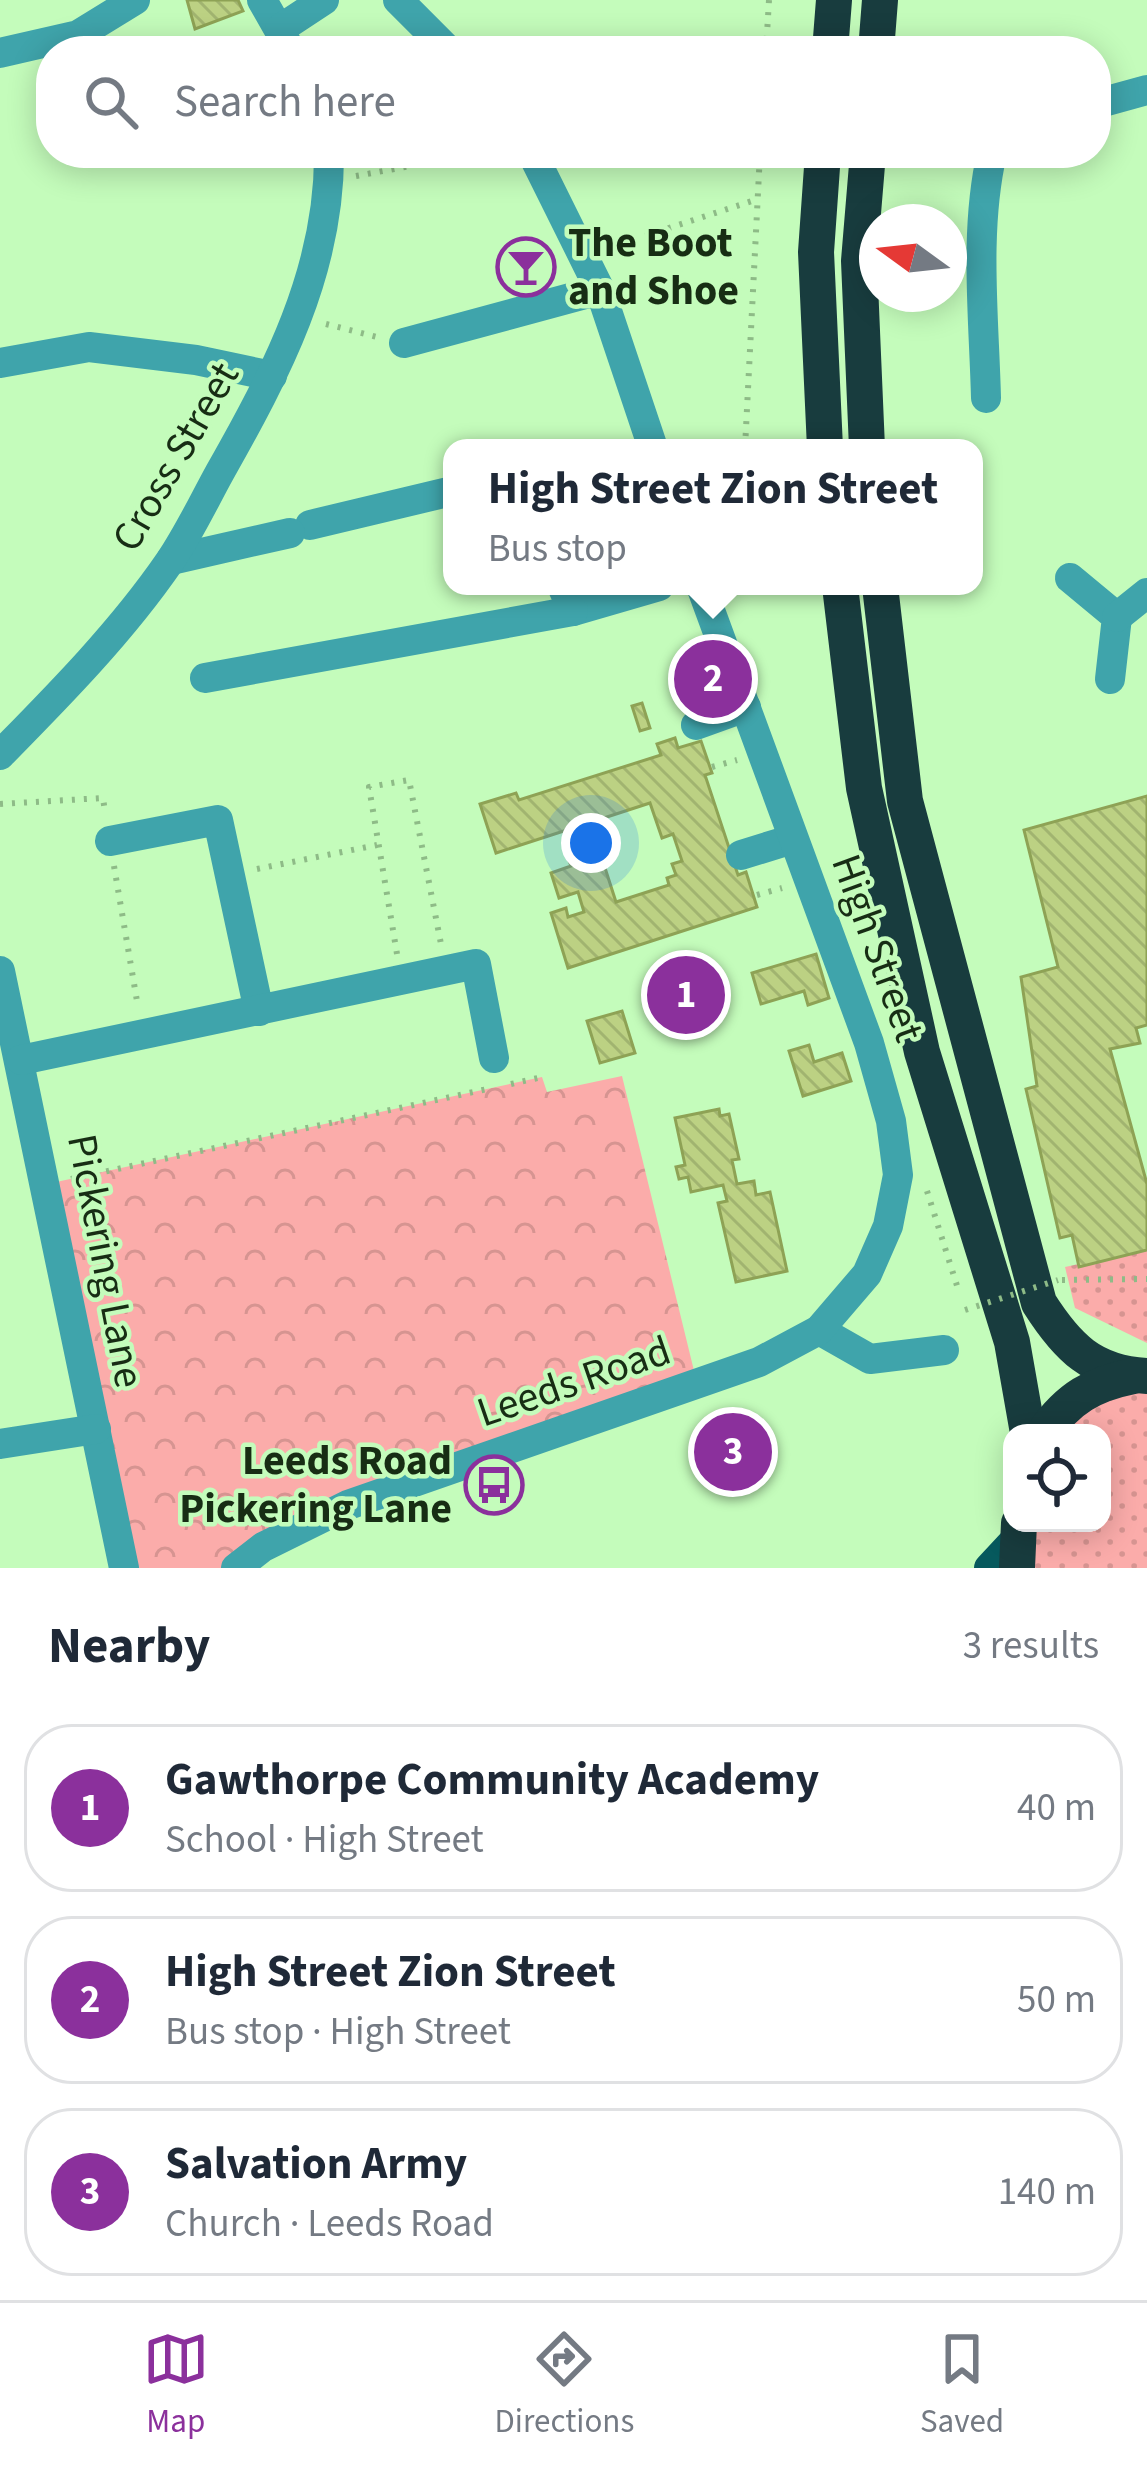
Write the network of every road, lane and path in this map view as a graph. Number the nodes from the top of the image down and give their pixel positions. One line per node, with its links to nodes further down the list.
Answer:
1 (135, 0): 8 (street)
2 (262, 0): 9 (street)
3 (324, 0): 10 (street)
4 (398, 0): 11 (street)
5 (770, 0): 12 (path)
6 (834, 0): 13 (highway)
7 (880, 0): 14 (highway)
8 (74, 36)
9 (283, 36)
10 (289, 36)
11 (434, 36)
12 (767, 36)
13 (831, 36)
14 (877, 36)
15 (36, 45): 16 (street)
16 (0, 53)
17 (1147, 90): 18 (street)
18 (1111, 100)
19 (328, 168): 28 (street, Cross Street)
20 (540, 168): 26 (street)
21 (759, 168): 25 (path)
22 (822, 168): 35 (highway)
23 (867, 168): 36 (highway)
24 (988, 168): 32 (street)
25 (758, 199): 26 (path); 34 (path)
26 (584, 256): 27 (street)
27 (600, 290): 29 (street); 33 (street)
28 (309, 308): 29 (path); 31 (street, Cross Street)
29 (404, 343)
30 (0, 363): 31 (street)
31 (272, 376): 38 (street, Cross Street)
32 (986, 398)
33 (650, 439)
34 (745, 439)
35 (825, 439)
36 (867, 439)
37 (443, 493): 38 (street)
38 (171, 560): 50 (street, Cross Street)
39 (1070, 578): 45 (street)
40 (1147, 593): 45 (street)
41 (704, 595): 48 (street, High Street)
42 (840, 595): 71 (highway)
43 (881, 595): 70 (highway)
44 (567, 599): 46 (street)
45 (1117, 616): 47 (street)
46 (206, 678)
47 (1110, 679)
48 (746, 707): 49 (street); 52 (street, High Street)
49 (696, 725)
50 (0, 755)
51 (0, 804): 53 (path)
52 (794, 839): 55 (street); 68 (street, High Street)
53 (110, 841): 56 (street); 61 (path)
54 (377, 845): 56 (path); 58 (path); 59 (path)
55 (741, 855)
56 (228, 875): 60 (street)
57 (0, 970): 63 (street, Pickering Lane)
58 (446, 971): 59 (street); 62 (street)
59 (402, 982): 60 (street)
60 (259, 1011): 61 (street)
61 (142, 1035): 63 (street)
62 (494, 1058)
63 (21, 1060): 65 (street, Pickering Lane)
64 (542, 1077): 65 (path)
65 (47, 1184): 73 (street, Pickering Lane)
66 (926, 1189): 67 (path, bridge)
67 (1147, 1279)
68 (820, 1330): 69 (street); 77 (street, Leeds Road)
69 (944, 1350)
70 (1140, 1376): 72 (highway)
71 (1026, 1424)
72 (1052, 1424)
73 (96, 1429): 74 (street); 76 (street, Pickering Lane)
74 (0, 1444)
75 (1017, 1543): 78 (main road)
76 (124, 1568)
77 (236, 1568)
78 (989, 1568)

